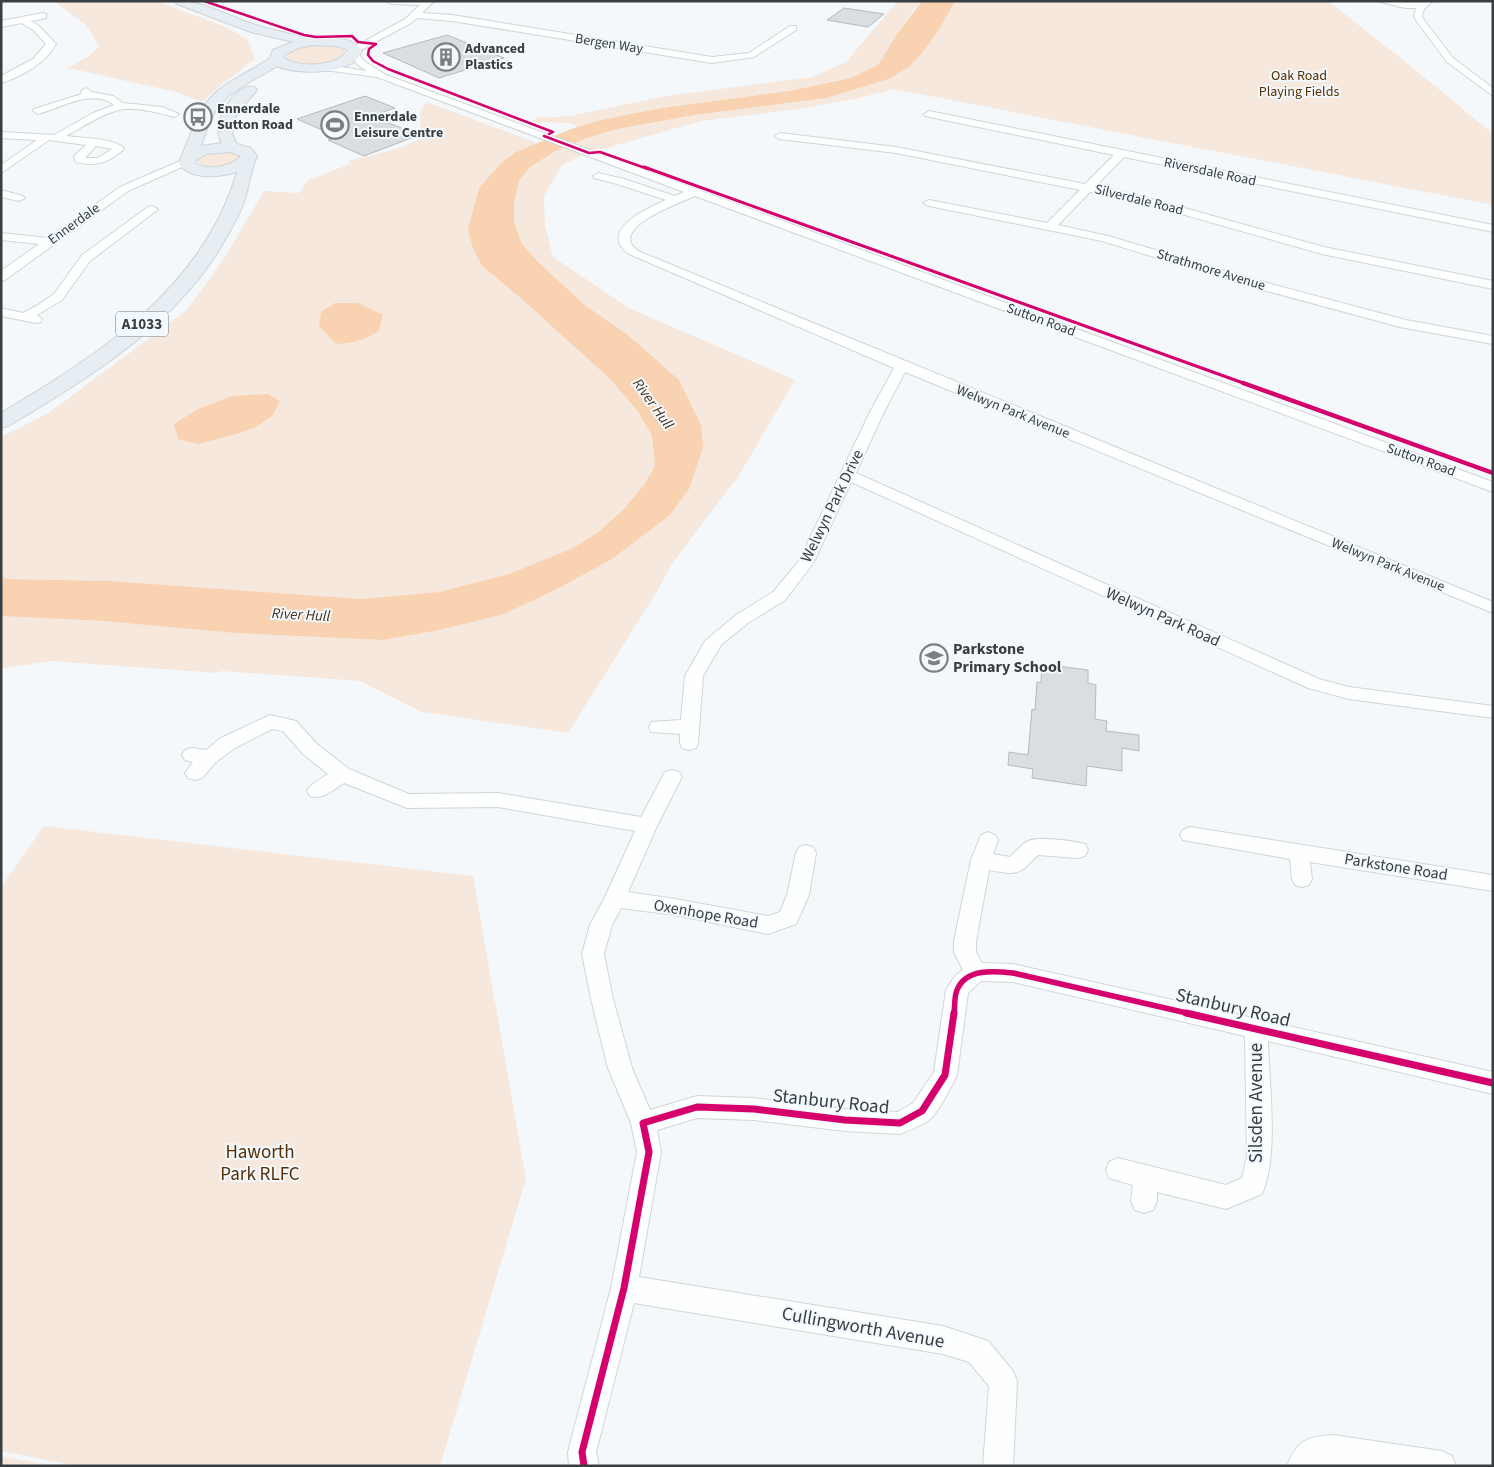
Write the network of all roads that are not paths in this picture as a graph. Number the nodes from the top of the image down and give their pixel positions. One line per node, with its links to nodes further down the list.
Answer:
1 (181, 1): 11 (highway)
2 (391, 1): 3 (street)
3 (429, 2): 6 (street)
4 (1384, 2): 5 (street)
5 (1423, 8): 20 (street)
6 (417, 15): 10 (street, Bergen Way); 12 (street)
7 (43, 16): 8 (street)
8 (24, 20): 9 (street); 19 (street)
9 (1, 24)
10 (793, 28)
11 (256, 29): 13 (highway); 16 (highway)
12 (386, 32): 14 (street); 15 (street)
13 (312, 41): 14 (highway); 16 (highway)
14 (337, 42): 15 (highway)
15 (354, 52): 17 (highway); 18 (street)
16 (277, 56): 17 (highway); 32 (highway)
17 (316, 67): 18 (street); 29 (highway)
18 (383, 77): 30 (street)
19 (1, 80)
20 (1493, 93)
21 (120, 106): 22 (street); 23 (street); 27 (street)
22 (38, 112)
23 (174, 114)
24 (928, 114): 31 (street, Riversdale Road)
25 (1, 135): 27 (street)
26 (780, 136): 39 (street, Silverdale Road)
27 (52, 137): 28 (street); 34 (street)
28 (93, 144)
29 (232, 147): 32 (highway); 33 (highway)
30 (589, 153): 40 (street, Sutton Road)
31 (1121, 154): 39 (street); 47 (street, Riversdale Road)
32 (188, 159): 35 (highway); 37 (street, Ennerdale)
33 (248, 160): 35 (highway); 38 (highway, A1033)
34 (1, 170)
35 (206, 171): 37 (street, Ennerdale); 38 (highway)
36 (598, 176): 43 (street)
37 (150, 178): 49 (street, Ennerdale)
38 (239, 187): 55 (highway, A1033)
39 (1088, 188): 46 (street); 51 (street, Silverdale Road)
40 (694, 192): 43 (street, Welwyn Park Avenue); 57 (street, Sutton Road)
41 (1, 193): 42 (street)
42 (19, 198)
43 (676, 200): 54 (street, Welwyn Park Avenue)
44 (929, 203): 46 (street, Strathmore Avenue)
45 (153, 209): 52 (street)
46 (1049, 228): 53 (street, Strathmore Avenue)
47 (1493, 228)
48 (1, 236): 49 (street)
49 (50, 242): 50 (street, Ennerdale)
50 (1, 277)
51 (1493, 285)
52 (3, 314)
53 (1493, 340)
54 (902, 366): 56 (street, Welwyn Park Drive); 58 (street, Welwyn Park Avenue)
55 (1, 422)
56 (848, 474): 59 (street, Welwyn Park Road); 60 (street, Welwyn Park Drive)
57 (1493, 487)
58 (1493, 608)
59 (1493, 712)
60 (658, 727)
61 (199, 761): 62 (street)
62 (342, 774): 64 (street); 65 (street)
63 (672, 777): 65 (street)
64 (317, 791)
65 (647, 826): 74 (street)
66 (1190, 834): 69 (street, Parkstone Road)
67 (988, 840): 71 (street)
68 (1078, 850): 71 (street)
69 (1299, 851): 72 (street); 73 (street, Parkstone Road)
70 (806, 853): 74 (street, Oxenhope Road)
71 (981, 860): 75 (street)
72 (1302, 879)
73 (1493, 883)
74 (616, 899): 78 (street)
75 (976, 973): 76 (street, Stanbury Road); 78 (street, Stanbury Road)
76 (1256, 1029): 77 (street, Stanbury Road); 79 (street, Silsden Avenue)
77 (1493, 1083)
78 (643, 1123): 80 (street)
79 (1118, 1170)
80 (624, 1288): 81 (street); 82 (street, Cullingworth Avenue)
81 (584, 1466)
82 (998, 1466)
83 (1301, 1466): 84 (street)
84 (1442, 1466)

